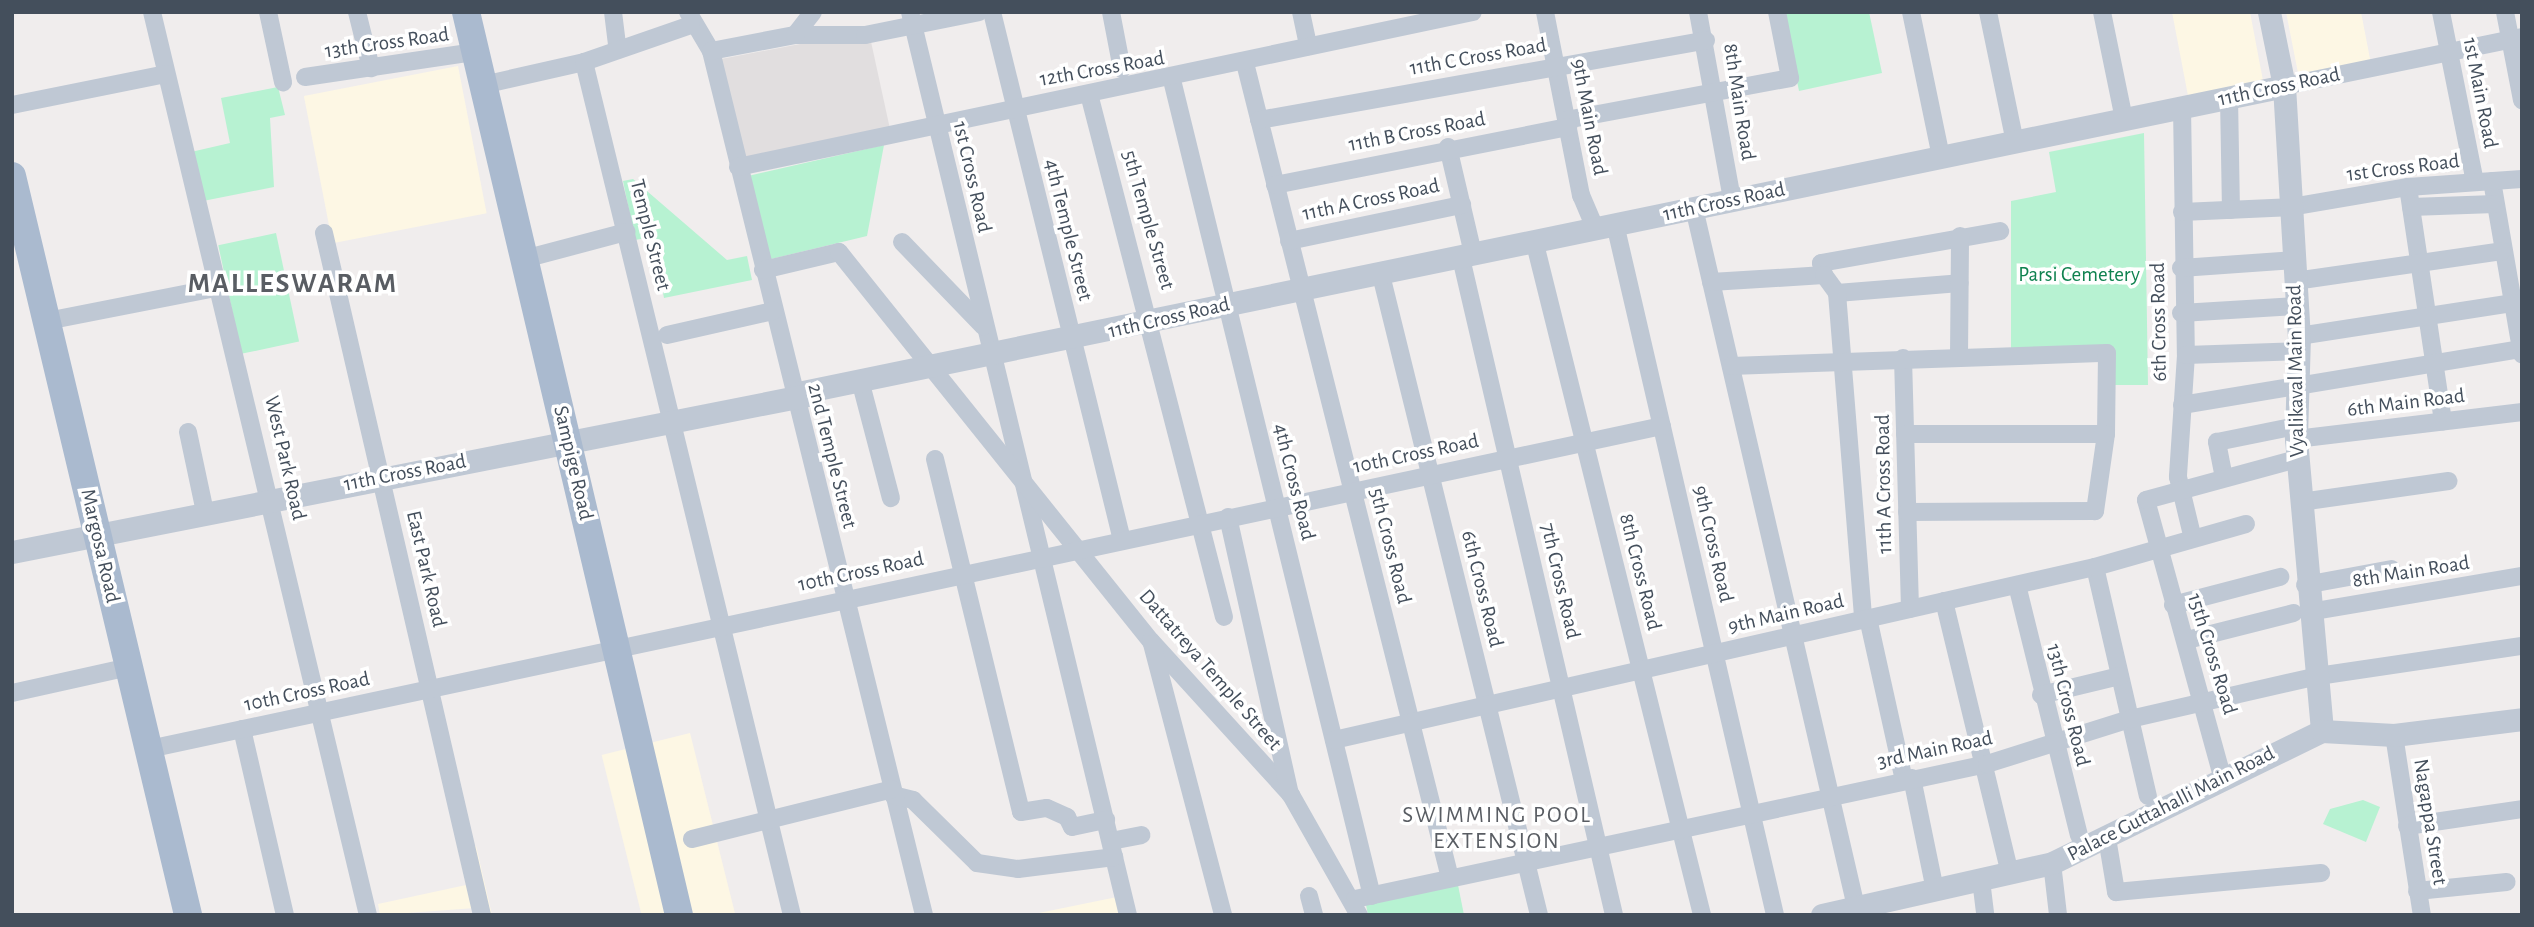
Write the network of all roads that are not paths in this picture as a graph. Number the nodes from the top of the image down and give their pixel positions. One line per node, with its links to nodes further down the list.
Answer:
1 (152, 12): 37 (street, West Park Road)
2 (268, 12): 40 (street)
3 (357, 12): 35 (street)
4 (466, 12): 31 (main road, Sampige Road)
5 (613, 12): 28 (street)
6 (675, 12): 22 (street, 2nd Temple Street)
7 (813, 12): 24 (street)
8 (979, 12): 23 (street)
9 (992, 12): 49 (street, 4th Temple Street)
10 (1111, 12): 36 (street)
11 (1301, 12): 27 (street)
12 (1473, 12): 27 (street, 12th Cross Road)
13 (1545, 12): 34 (street, 9th Main Road)
14 (1698, 12): 26 (street, 8th Main Road)
15 (1777, 12): 44 (street, 11th B Cross Road)
16 (1911, 12): 56 (street)
17 (1988, 12): 54 (street)
18 (2102, 12): 50 (street)
19 (2269, 12): 42 (street, Vyalikaval Main Road)
20 (2441, 12): 30 (street, 1st Main Road)
21 (2505, 12): 25 (street)
22 (690, 19): 28 (street); 29 (street, 2nd Temple Street)
23 (911, 20): 24 (street); 52 (street, 1st Cross Road)
24 (795, 35): 29 (street)
25 (2516, 38): 30 (street, 11th Cross Road); 46 (street)
26 (1706, 40): 34 (street, 11th C Cross Road); 44 (street, 8th Main Road)
27 (1308, 46): 33 (street, 12th Cross Road)
28 (618, 50): 32 (street)
29 (711, 51): 57 (street, 2nd Temple Street)
30 (2449, 51): 42 (street, 11th Cross Road); 60 (street, 1st Main Road)
31 (475, 52): 35 (street, 13th Cross Road); 41 (main road, Sampige Road)
32 (584, 62): 41 (street); 74 (street, Temple Street)
33 (1245, 62): 39 (street, 12th Cross Road); 51 (street, 5th Cross Road)
34 (1556, 66): 51 (street, 11th C Cross Road); 53 (street, 9th Main Road)
35 (370, 68): 38 (street, 13th Cross Road)
36 (1122, 69)
37 (166, 74): 47 (street); 91 (street, West Park Road)
38 (305, 77)
39 (1172, 80): 43 (street, 12th Cross Road); 95 (street, 4th Cross Road)
40 (283, 82)
41 (483, 85): 82 (main road, Sampige Road)
42 (2284, 86): 45 (street, 11th Cross Road); 67 (street, Vyalikaval Main Road)
43 (1089, 94): 49 (street, 12th Cross Road); 101 (street, 5th Temple Street)
44 (1714, 94): 53 (street, 11th B Cross Road); 63 (street, 8th Main Road)
45 (2229, 97): 48 (street, 11th Cross Road); 70 (street)
46 (2522, 100)
47 (12, 105)
48 (2182, 107): 50 (street, 11th Cross Road); 71 (street, 6th Cross Road)
49 (1015, 108): 52 (street, 12th Cross Road); 104 (street, 4th Temple Street)
50 (2124, 119): 54 (street, 11th Cross Road)
51 (1259, 120): 61 (street, 5th Cross Road)
52 (936, 123): 57 (street, 12th Cross Road); 102 (street, 1st Cross Road)
53 (1567, 124): 55 (street, 11th B Cross Road); 72 (street, 9th Main Road)
54 (2015, 142): 56 (street, 11th Cross Road)
55 (1448, 148): 61 (street, 11th B Cross Road); 66 (street, 7th Cross Road)
56 (1941, 157): 63 (street, 11th Cross Road)
57 (738, 167): 85 (street, 2nd Temple Street)
58 (12, 176): 65 (main road, Margosa Road)
59 (2522, 179): 60 (street, 1st Cross Road)
60 (2483, 182): 62 (street, 1st Cross Road); 64 (street, 1st Main Road)
61 (1275, 185): 78 (street, 5th Cross Road)
62 (2408, 187): 67 (street, 1st Cross Road); 68 (street)
63 (1731, 201): 69 (street, 11th Cross Road)
64 (2495, 204): 68 (street); 80 (street, 1st Main Road)
65 (16, 205): 100 (main road, Margosa Road)
66 (1462, 205): 78 (street, 11th A Cross Road); 81 (street, 7th Cross Road)
67 (2291, 207): 70 (street, 1st Cross Road); 86 (street, Vyalikaval Main Road)
68 (2411, 207): 83 (street)
69 (1694, 208): 72 (street, 11th Cross Road); 89 (street)
70 (2231, 210): 71 (street, 1st Cross Road)
71 (2182, 212): 84 (street, 6th Cross Road)
72 (1605, 226): 77 (street, 11th Cross Road); 122 (street, 9th Cross Road)
73 (2000, 231): 76 (street)
74 (626, 232): 82 (street); 103 (street, Temple Street)
75 (324, 233): 133 (street, East Park Road)
76 (1960, 236): 88 (street); 90 (street)
77 (1534, 240): 81 (street, 11th Cross Road); 127 (street, 8th Cross Road)
78 (1289, 241): 92 (street, 5th Cross Road)
79 (902, 242): 102 (street)
80 (2502, 251): 83 (street); 94 (street, 1st Main Road)
81 (1467, 256): 87 (street, 11th Cross Road); 129 (street, 7th Cross Road)
82 (524, 259): 126 (main road, Sampige Road)
83 (2418, 261): 86 (street); 99 (street)
84 (2181, 268): 86 (street); 98 (street, 6th Cross Road)
85 (763, 270): 97 (street, 2nd Temple Street); 112 (street, Dattatreya Temple Street)
86 (2294, 271): 96 (street, Vyalikaval Main Road)
87 (1381, 275): 92 (street, 11th Cross Road); 131 (street, 6th Cross Road)
88 (1824, 275): 89 (street); 93 (street)
89 (1711, 282): 113 (street)
90 (1960, 283): 93 (street); 109 (street)
91 (221, 287): 100 (street); 138 (street, West Park Road)
92 (1301, 288): 95 (street, 11th Cross Road); 137 (street, 5th Cross Road)
93 (1837, 293): 111 (street)
94 (2513, 303): 99 (street); 106 (street, 1st Main Road)
95 (1227, 305): 101 (street, 11th Cross Road); 141 (street, 4th Cross Road)
96 (2297, 306): 98 (street); 105 (street, Vyalikaval Main Road)
97 (773, 311): 103 (street); 117 (street, 2nd Temple Street)
98 (2181, 313): 108 (street, 6th Cross Road)
99 (2427, 318): 105 (street); 114 (street)
100 (47, 321): 147 (main road, Margosa Road)
101 (1153, 322): 104 (street, 11th Cross Road); 145 (street, 5th Temple Street)
102 (984, 326): 107 (street, 1st Cross Road)
103 (659, 337): 120 (street, Temple Street)
104 (1072, 341): 107 (street, 11th Cross Road); 149 (street, 4th Temple Street)
105 (2298, 343): 108 (street); 116 (street, Vyalikaval Main Road)
106 (2521, 351): 114 (street)
107 (990, 353): 112 (street, 11th Cross Road); 132 (street)
108 (2186, 355): 118 (street, 6th Cross Road)
109 (1959, 356): 110 (street); 125 (street)
110 (1903, 358): 111 (street); 124 (street, 11th A Cross Road)
111 (1840, 361): 113 (street); 167 (street)
112 (929, 365): 115 (street, 11th Cross Road); 117 (street, 11th Cross Road); 132 (street, Dattatreya Temple Street)
113 (1731, 366): 169 (street)
114 (2436, 367): 116 (street); 121 (street)
115 (861, 384): 117 (street, 11th Cross Road); 139 (street)
116 (2298, 388): 118 (street); 128 (street, Vyalikaval Main Road)
117 (796, 394): 120 (street, 11th Cross Road); 161 (street, 2nd Temple Street)
118 (2182, 405): 136 (street, 6th Cross Road)
119 (2522, 412): 121 (street, 6th Main Road)
120 (672, 419): 126 (street, 11th Cross Road); 168 (street, Temple Street)
121 (2443, 421): 128 (street, 6th Main Road)
122 (1662, 426): 127 (street, 10th Cross Road); 174 (street, 9th Cross Road)
123 (188, 432): 142 (street)
124 (1905, 434): 125 (street); 143 (street, 11th A Cross Road)
125 (2106, 434): 143 (street)
126 (567, 441): 133 (street, 11th Cross Road); 173 (main road, Sampige Road)
127 (1584, 441): 129 (street, 10th Cross Road); 176 (street, 8th Cross Road)
128 (2296, 442): 134 (street); 134 (street); 140 (street, Vyalikaval Main Road)
129 (1507, 458): 131 (street, 10th Cross Road); 179 (street, 7th Cross Road)
130 (935, 459): 156 (street)
131 (1430, 474): 137 (street, 10th Cross Road); 184 (street, 6th Cross Road)
132 (1022, 476): 151 (street, Dattatreya Temple Street); 153 (street)
133 (382, 478): 138 (street, 11th Cross Road); 180 (street, East Park Road)
134 (2224, 478): 136 (street)
135 (2449, 481): 140 (street)
136 (2181, 489): 148 (street, 6th Cross Road); 150 (street, 15th Cross Road)
137 (1352, 491): 141 (street, 10th Cross Road); 188 (street, 5th Cross Road)
138 (271, 498): 142 (street, 11th Cross Road); 185 (street, West Park Road)
139 (891, 498)
140 (2301, 502): 160 (street, Vyalikaval Main Road)
141 (1276, 507): 144 (street, 10th Cross Road); 192 (street, 4th Cross Road)
142 (205, 512): 147 (street, 11th Cross Road)
143 (1907, 512): 164 (street, 11th A Cross Road)
144 (1228, 517): 145 (street, 10th Cross Road); 199 (street)
145 (1201, 523): 149 (street, 10th Cross Road); 166 (street, 5th Temple Street)
146 (2246, 524): 148 (street, 9th Main Road)
147 (97, 532): 152 (street, 11th Cross Road); 175 (main road, Margosa Road)
148 (2192, 535): 150 (street, 9th Main Road)
149 (1122, 540): 151 (street, 10th Cross Road)
150 (2157, 545): 154 (street, 9th Main Road); 163 (street, 15th Cross Road)
151 (1078, 549): 153 (street, 10th Cross Road); 171 (street, Dattatreya Temple Street)
152 (12, 552)
153 (1044, 556): 156 (street, 10th Cross Road); 205 (street)
154 (2095, 567): 159 (street, 9th Main Road); 177 (street)
155 (2392, 569): 160 (street)
156 (962, 574): 161 (street, 10th Cross Road); 205 (street)
157 (2522, 576): 165 (street, 8th Main Road)
158 (2280, 577): 163 (street)
159 (2017, 584): 162 (street, 9th Main Road); 182 (street, 13th Cross Road)
160 (2305, 585): 165 (street, Vyalikaval Main Road)
161 (844, 599): 168 (street, 10th Cross Road); 198 (street, 2nd Temple Street)
162 (1944, 601): 164 (street, 9th Main Road); 195 (street)
163 (2173, 605): 170 (street, 15th Cross Road)
164 (1910, 609): 167 (street, 9th Main Road)
165 (2301, 612): 170 (street, 8th Main Road); 178 (street, Vyalikaval Main Road)
166 (1224, 617)
167 (1866, 619): 169 (street, 9th Main Road); 197 (street)
168 (722, 625): 173 (street, 10th Cross Road); 204 (street, Temple Street)
169 (1793, 635): 174 (street, 9th Main Road); 200 (street)
170 (2187, 640): 183 (street, 15th Cross Road)
171 (1151, 641): 199 (street, Dattatreya Temple Street); 235 (street)
172 (2522, 646): 178 (street, 3rd Main Road)
173 (616, 647): 180 (street, 10th Cross Road); 231 (main road, Sampige Road)
174 (1714, 653): 176 (street, 9th Main Road); 203 (street, 9th Cross Road)
175 (129, 667): 181 (street); 194 (main road, Margosa Road)
176 (1641, 670): 179 (street, 9th Main Road); 207 (street, 8th Cross Road)
177 (2120, 676): 182 (street); 186 (street)
178 (2318, 676): 183 (street, 3rd Main Road); 190 (street, Vyalikaval Main Road)
179 (1561, 688): 184 (street, 9th Main Road); 212 (street, 7th Cross Road)
180 (431, 689): 185 (street, 10th Cross Road); 230 (street, East Park Road)
181 (12, 693)
182 (2041, 695): 193 (street, 13th Cross Road)
183 (2204, 703): 186 (street, 3rd Main Road); 196 (street, 15th Cross Road)
184 (1487, 705): 188 (street, 9th Main Road); 214 (street, 6th Cross Road)
185 (322, 711): 189 (street, 10th Cross Road); 229 (street, West Park Road)
186 (2130, 719): 193 (street, 3rd Main Road); 201 (street)
187 (2522, 719): 191 (street, Palace Guttahalli Main Road)
188 (1410, 722): 192 (street, 9th Main Road); 218 (street, 5th Cross Road)
189 (242, 729): 194 (street, 10th Cross Road); 228 (street)
190 (2322, 731): 191 (street, Palace Guttahalli Main Road); 196 (street, Palace Guttahalli Main Road)
191 (2394, 735): 206 (street, Nagappa Street)
192 (1334, 740): 224 (street, 4th Cross Road)
193 (2053, 747): 195 (street, 3rd Main Road); 209 (street, 13th Cross Road)
194 (149, 750): 227 (main road, Margosa Road)
195 (1987, 764): 197 (street, 3rd Main Road); 216 (street)
196 (2222, 776): 210 (street, Palace Guttahalli Main Road)
197 (1908, 779): 200 (street, 3rd Main Road); 221 (street)
198 (892, 792): 204 (street); 213 (street); 233 (street, 2nd Temple Street)
199 (1291, 795): 224 (street, Dattatreya Temple Street)
200 (1830, 796): 203 (street, 3rd Main Road); 226 (street)
201 (2148, 796)
202 (2522, 809): 206 (street)
203 (1752, 813): 207 (street, 3rd Main Road); 240 (street, 9th Cross Road)
204 (769, 820): 211 (street); 232 (street, Temple Street)
205 (1106, 820): 213 (street)
206 (2407, 826): 222 (street, Nagappa Street)
207 (1680, 829): 212 (street, 3rd Main Road); 239 (street, 8th Cross Road)
208 (1141, 835): 213 (street)
209 (2079, 835)
210 (2107, 838): 215 (street, Palace Guttahalli Main Road); 217 (street)
211 (692, 839)
212 (1598, 847): 214 (street, 3rd Main Road); 238 (street, 7th Cross Road)
213 (1113, 849): 234 (street)
214 (1526, 862): 218 (street, 3rd Main Road); 237 (street, 6th Cross Road)
215 (2052, 863): 216 (street, Palace Guttahalli Main Road); 243 (street)
216 (2010, 873): 219 (street, Palace Guttahalli Main Road)
217 (2321, 873)
218 (1450, 878): 224 (street, 3rd Main Road)
219 (1981, 880): 221 (street, Palace Guttahalli Main Road); 242 (street)
220 (2507, 883): 222 (street)
221 (1936, 890): 225 (street, Palace Guttahalli Main Road)
222 (2417, 891): 244 (street, Nagappa Street)
223 (1309, 896): 236 (street)
224 (1362, 903)
225 (1904, 906): 226 (street, Palace Guttahalli Main Road)
226 (1856, 907): 241 (street, Palace Guttahalli Main Road)
227 (188, 915)
228 (285, 915)
229 (368, 915)
230 (482, 915)
231 (679, 915)
232 (792, 915)
233 (923, 915)
234 (1128, 915)
235 (1223, 915)
236 (1314, 915)
237 (1539, 915)
238 (1615, 915)
239 (1702, 915)
240 (1775, 915)
241 (1822, 915)
242 (1985, 915)
243 (2058, 915)
244 (2422, 915)

